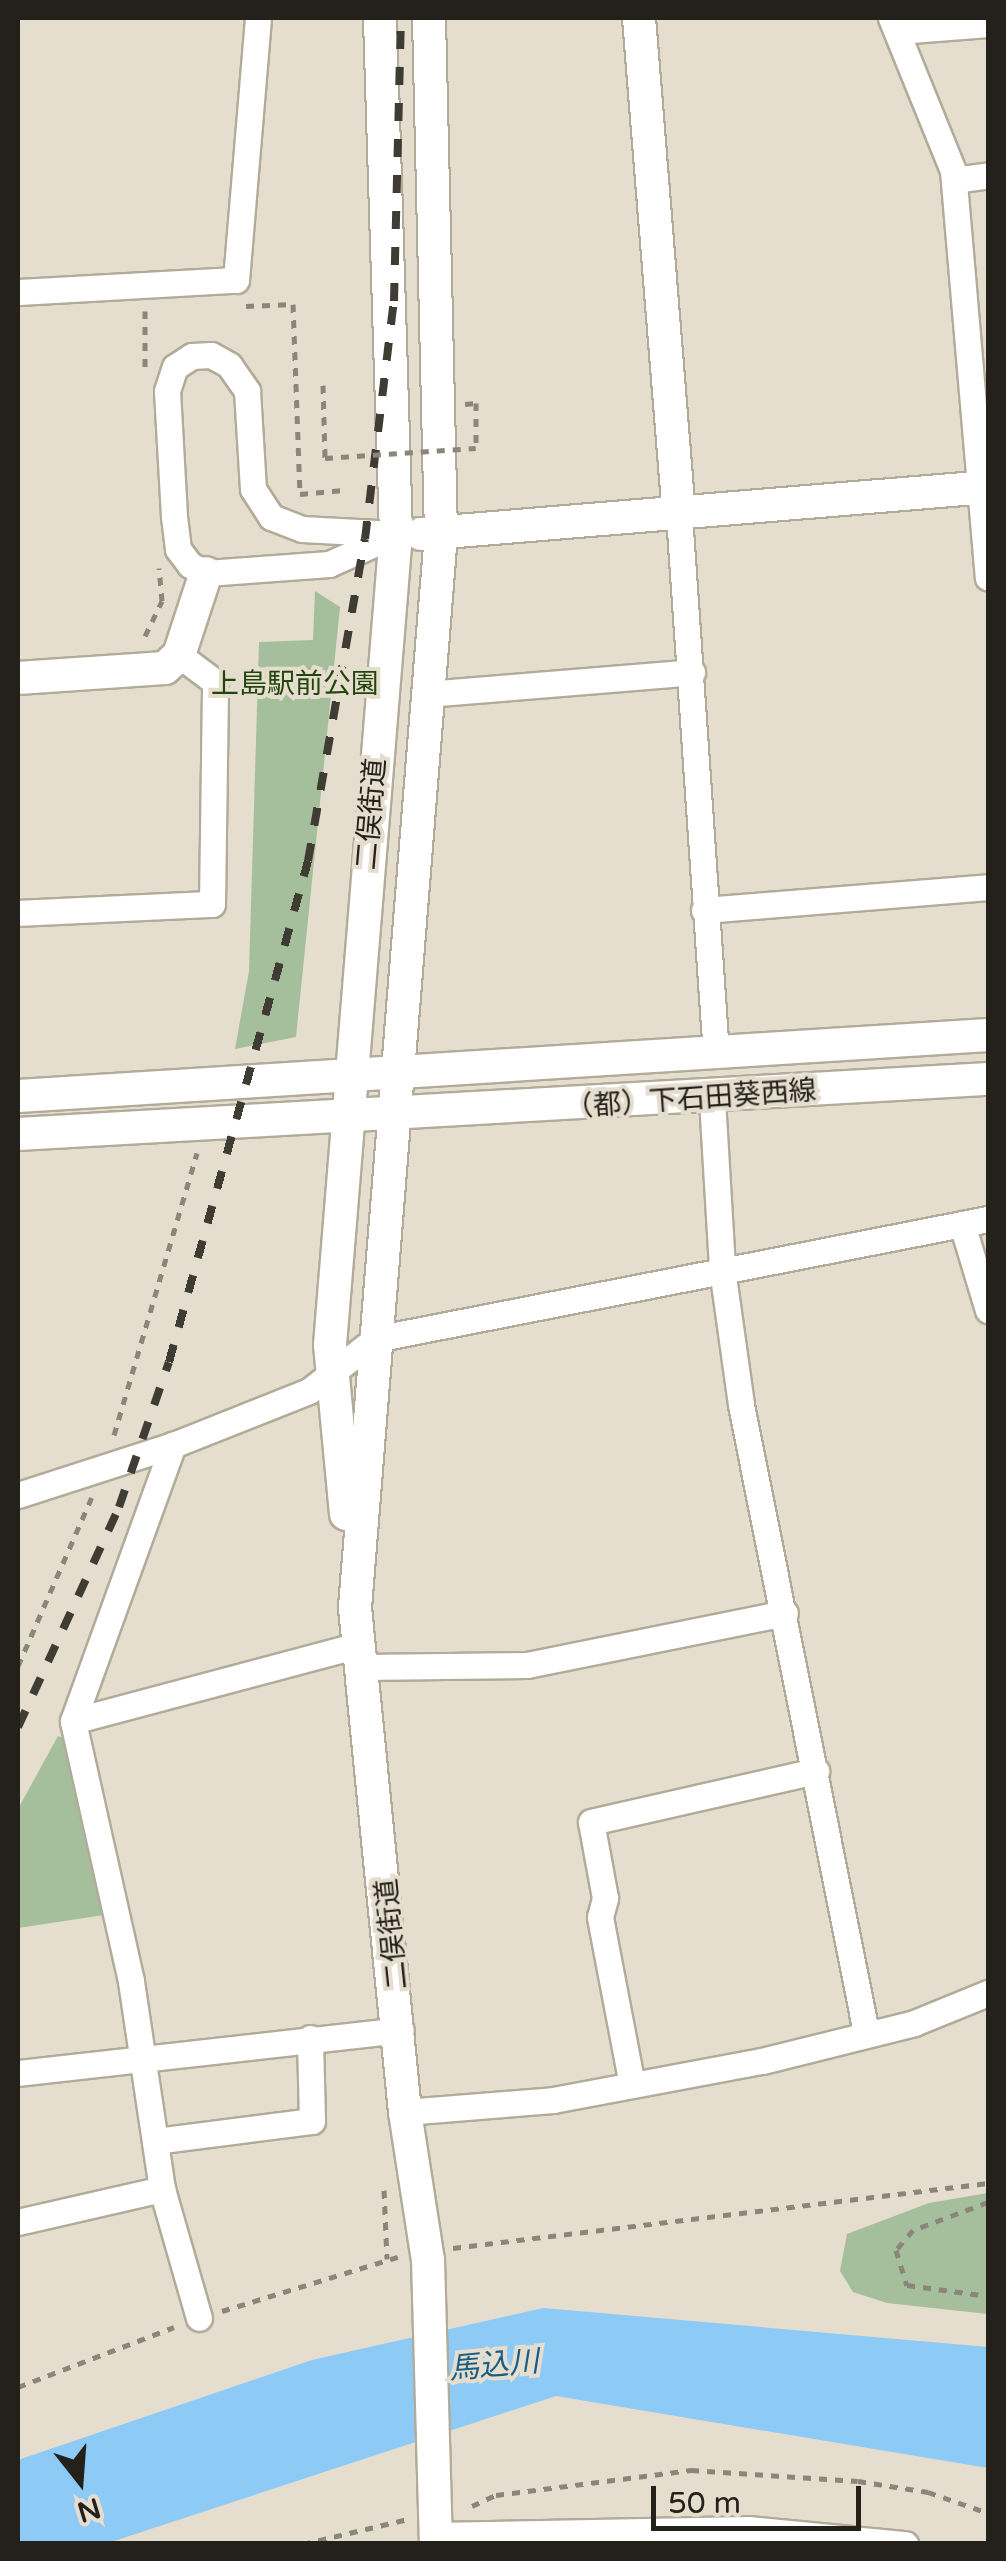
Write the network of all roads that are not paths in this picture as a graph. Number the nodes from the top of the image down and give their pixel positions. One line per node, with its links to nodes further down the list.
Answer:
1 (258, 18): 9 (street)
2 (380, 18): 12 (street, 二俣街道)
3 (429, 18): 13 (street, 二俣街道)
4 (639, 18): 11 (street)
5 (894, 24): 6 (street); 8 (street)
6 (988, 24)
7 (988, 174): 8 (street)
8 (954, 180): 10 (street)
9 (18, 292)
10 (984, 487): 11 (street); 15 (street)
11 (679, 515): 13 (street); 17 (street)
12 (396, 534): 13 (street); 14 (street); 14 (street); 26 (street, 二俣街道)
13 (442, 534): 19 (street, 二俣街道)
14 (206, 574): 16 (street)
15 (988, 576)
16 (180, 655): 18 (street); 22 (street)
17 (692, 672): 19 (street); 21 (street)
18 (18, 678)
19 (427, 694): 25 (street, 二俣街道)
20 (988, 887): 21 (street)
21 (704, 910): 24 (street)
22 (18, 913)
23 (988, 1035): 24 (street, （都）下石田葵西線)
24 (716, 1056): 25 (street, （都）下石田葵西線)
25 (396, 1071): 26 (street, （都）下石田葵西線); 30 (street, 二俣街道)
26 (348, 1074): 28 (street); 31 (street, 二俣街道)
27 (988, 1079): 29 (street, （都）下石田葵西線)
28 (18, 1096)
29 (712, 1099): 30 (street, （都）下石田葵西線); 35 (street)
30 (393, 1117): 31 (street, （都）下石田葵西線); 37 (street, 二俣街道)
31 (344, 1119): 32 (street); 38 (street, 二俣街道)
32 (18, 1134)
33 (988, 1218): 34 (street)
34 (962, 1224): 35 (street); 36 (street)
35 (722, 1269): 37 (street); 42 (street)
36 (988, 1310)
37 (375, 1339): 38 (street); 41 (street, 二俣街道)
38 (333, 1372): 39 (street); 41 (street, 二俣街道)
39 (173, 1445): 40 (street); 44 (street)
40 (18, 1495)
41 (355, 1608): 43 (street, 二俣街道)
42 (785, 1614): 43 (street); 45 (street)
43 (361, 1656): 44 (street); 47 (street, 二俣街道)
44 (72, 1722): 50 (street)
45 (816, 1771): 48 (street); 52 (street)
46 (988, 1994): 48 (street)
47 (402, 2030): 49 (street); 53 (street, 二俣街道)
48 (866, 2032): 52 (street)
49 (310, 2038): 50 (street); 54 (street)
50 (142, 2055): 51 (street); 54 (street)
51 (18, 2072)
52 (632, 2086): 53 (street)
53 (405, 2112): 58 (street, 二俣街道)
54 (154, 2141): 55 (street)
55 (162, 2189): 56 (street); 57 (street)
56 (18, 2222)
57 (199, 2318)
58 (437, 2530): 59 (street)
59 (876, 2541): 60 (street)
60 (905, 2544)

